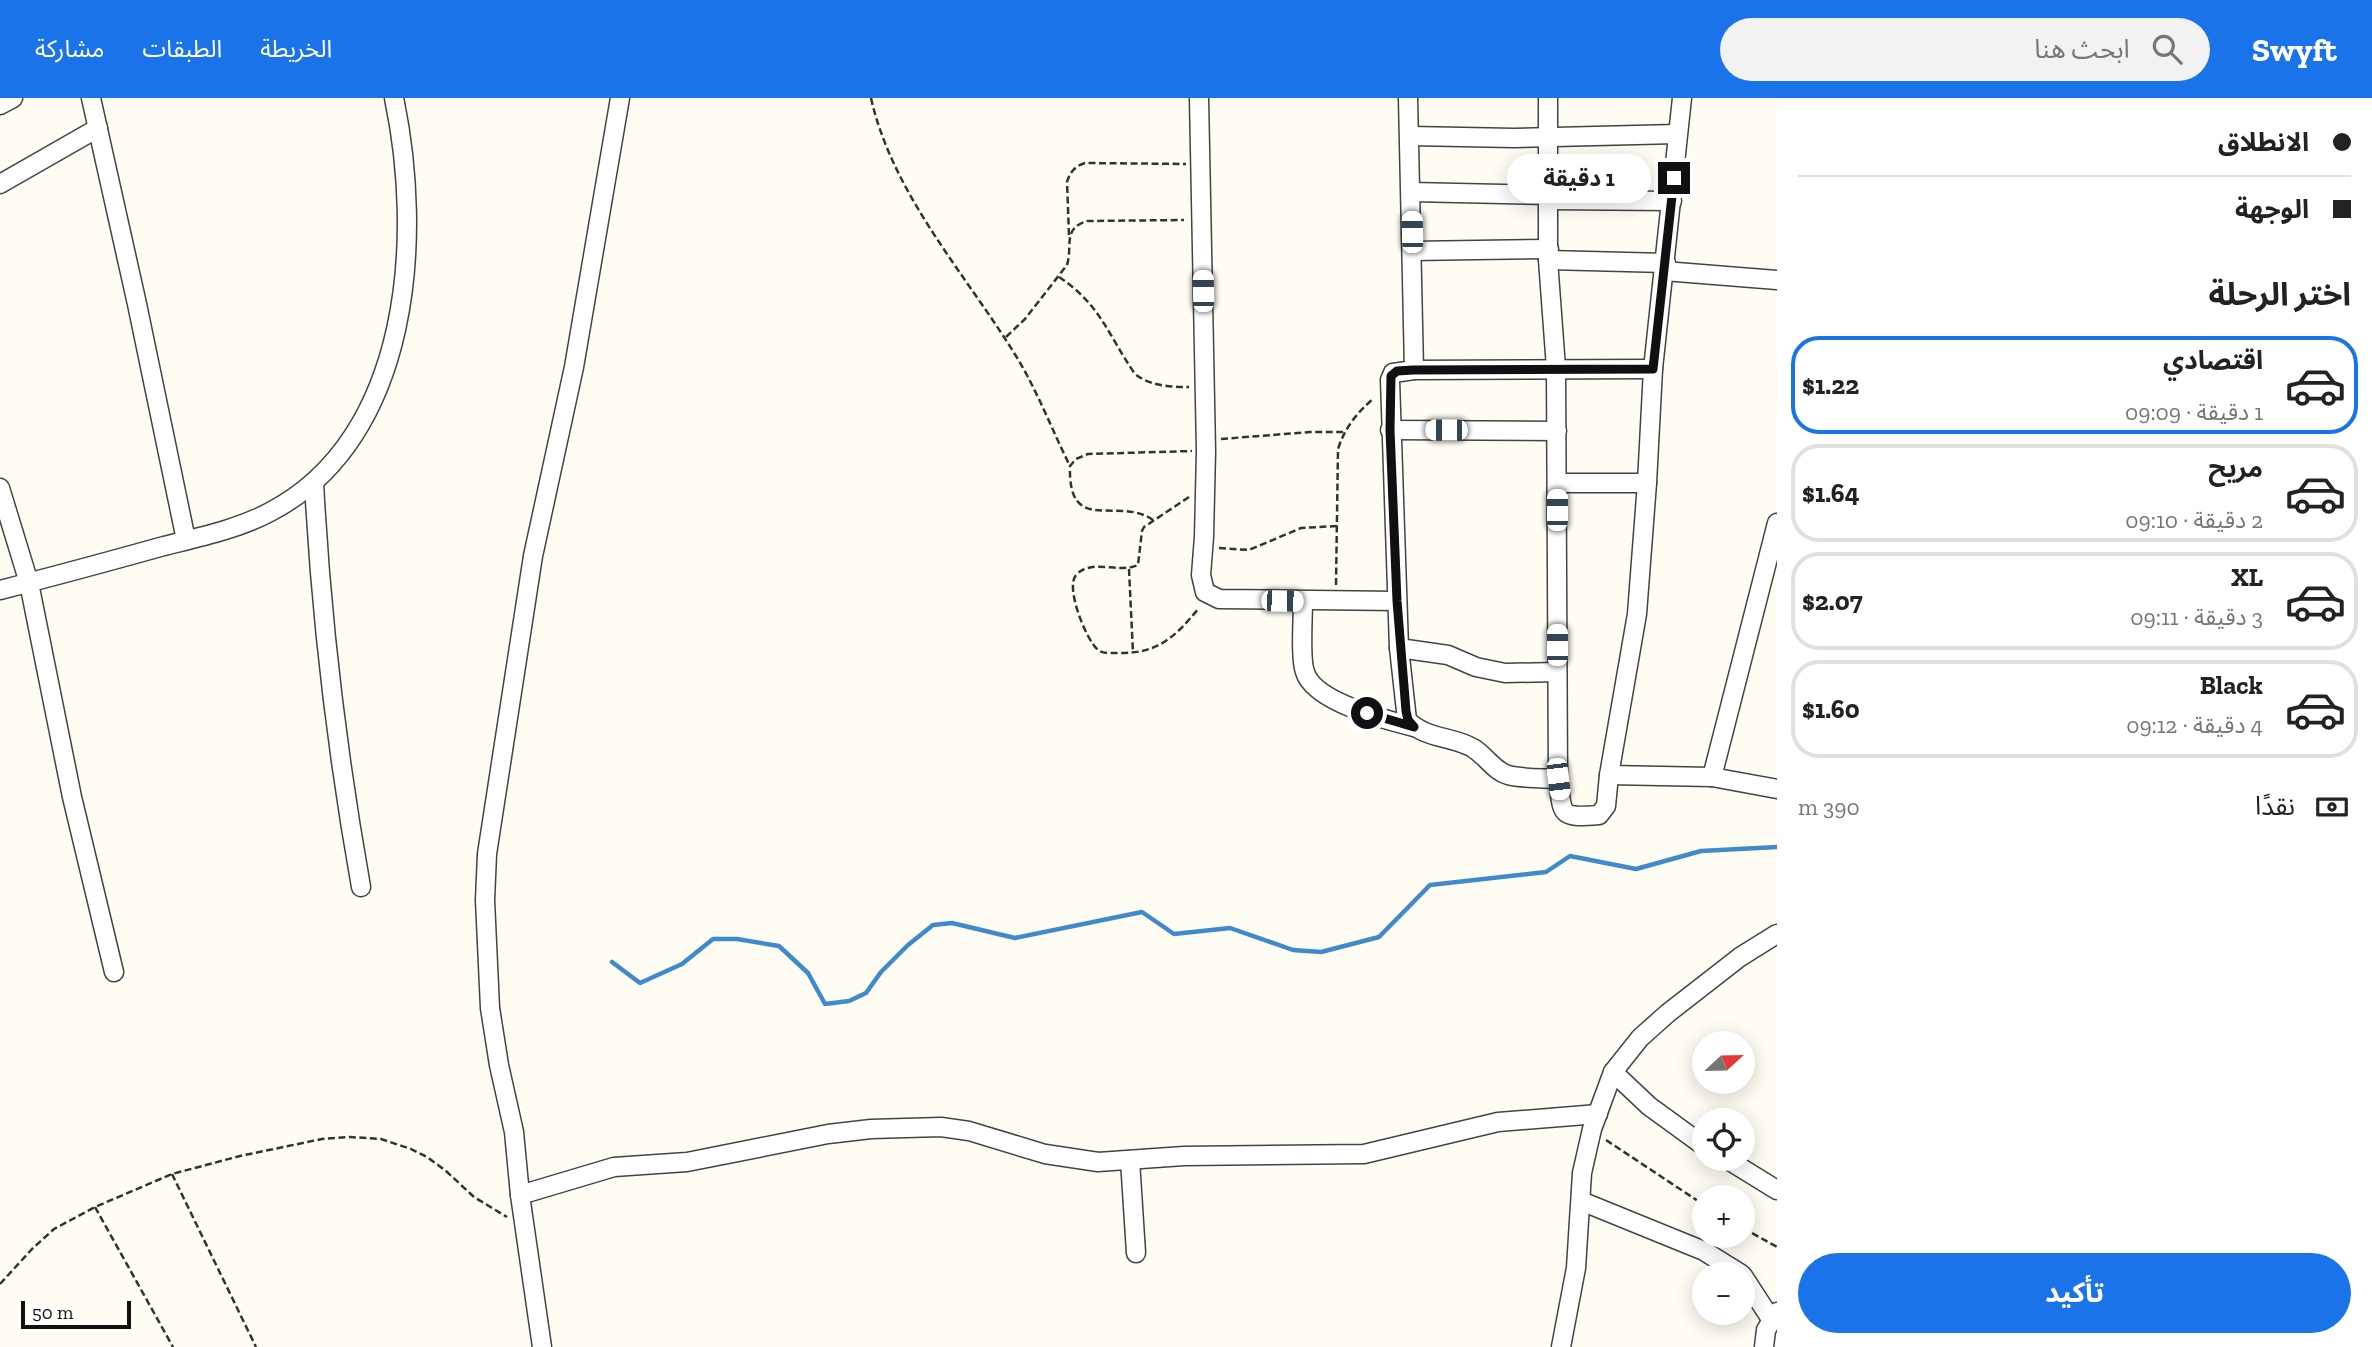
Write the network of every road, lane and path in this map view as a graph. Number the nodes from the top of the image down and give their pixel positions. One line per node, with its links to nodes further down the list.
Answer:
1 (13, 98): 10 (street)
2 (92, 98): 11 (street)
3 (394, 98): 38 (street)
4 (620, 98): 73 (street)
5 (870, 98): 27 (path)
6 (1199, 98): 15 (street)
7 (1408, 98): 13 (street)
8 (1548, 98): 14 (street)
9 (1682, 98): 12 (street)
10 (0, 105)
11 (98, 128): 16 (street); 46 (street)
12 (1678, 134): 14 (street); 19 (street)
13 (1410, 136): 14 (street); 17 (street)
14 (1547, 136): 18 (street)
15 (1200, 164): 20 (street); 21 (path)
16 (0, 184)
17 (1411, 192): 18 (street); 22 (street)
18 (1549, 197): 19 (street); 23 (street)
19 (1672, 201): 24 (street)
20 (1201, 219): 21 (path); 32 (street)
21 (1069, 235): 25 (path)
22 (1412, 251): 23 (street); 30 (street)
23 (1549, 254): 24 (street); 28 (street)
24 (1665, 267): 26 (street); 29 (street)
25 (1059, 277): 27 (path); 32 (path)
26 (1777, 280)
27 (1005, 338): 37 (path)
28 (1556, 368): 29 (street); 30 (street); 34 (street)
29 (1653, 369): 40 (street)
30 (1413, 370): 31 (street)
31 (1390, 380): 33 (street); 35 (path)
32 (1204, 387): 36 (street)
33 (1390, 430): 34 (street); 54 (street)
34 (1556, 431): 39 (street)
35 (1343, 432): 36 (path); 45 (path)
36 (1206, 445): 37 (path); 41 (street)
37 (1070, 466): 43 (path)
38 (314, 482): 46 (street); 63 (street)
39 (1557, 483): 40 (street); 57 (street)
40 (1647, 483): 59 (street)
41 (1206, 485): 43 (path); 47 (street)
42 (0, 488): 49 (street)
43 (1153, 520): 48 (path)
44 (1777, 523): 60 (street)
45 (1336, 526): 47 (path); 53 (path)
46 (186, 540): 49 (street)
47 (1204, 547): 51 (street)
48 (1129, 569): 56 (path); 56 (path)
49 (29, 583): 50 (street); 65 (street)
50 (0, 590)
51 (1209, 596): 52 (street); 56 (path)
52 (1303, 601): 53 (street); 58 (street)
53 (1335, 601): 54 (street)
54 (1397, 601): 55 (street)
55 (1399, 648): 57 (street); 58 (street)
56 (1133, 653)
57 (1557, 672): 61 (street)
58 (1414, 727): 61 (street)
59 (1609, 775): 60 (street); 61 (street)
60 (1712, 777): 62 (street)
61 (1558, 779)
62 (1777, 789)
63 (361, 887)
64 (1777, 934): 66 (street)
65 (114, 972)
66 (1614, 1072): 67 (street); 68 (street)
67 (1595, 1121): 69 (street); 74 (path); 75 (street)
68 (1692, 1137)
69 (1130, 1160): 73 (street); 80 (street)
70 (1746, 1171): 72 (street)
71 (172, 1174): 76 (path); 77 (path); 86 (path)
72 (1777, 1190)
73 (520, 1195): 77 (street)
74 (1692, 1197)
75 (1581, 1201): 81 (street); 88 (street)
76 (95, 1207): 82 (path); 85 (path)
77 (524, 1227): 87 (street)
78 (1755, 1235): 79 (path)
79 (1777, 1247)
80 (1136, 1254)
81 (1721, 1262)
82 (0, 1284)
83 (1755, 1292): 84 (street)
84 (1774, 1316): 89 (street)
85 (173, 1347)
86 (256, 1347)
87 (542, 1347)
88 (1562, 1347)
89 (1764, 1347)

